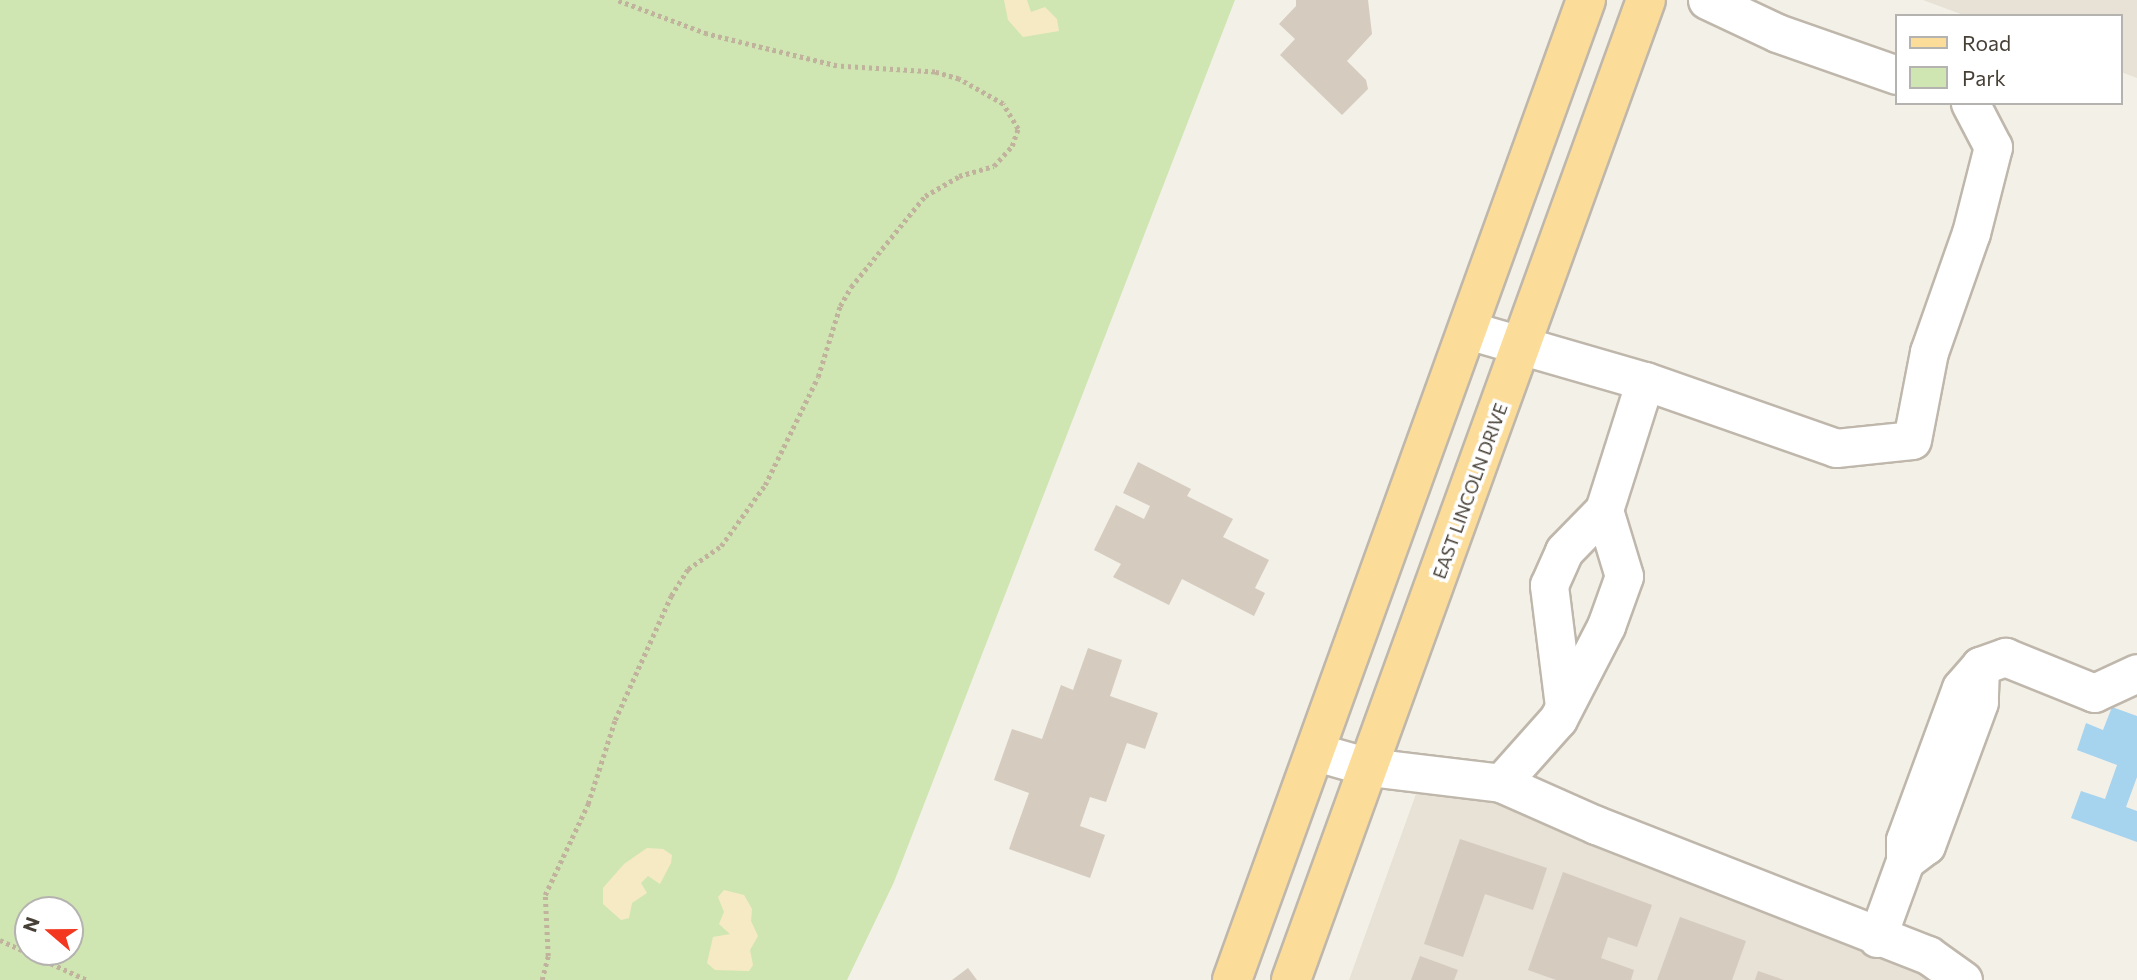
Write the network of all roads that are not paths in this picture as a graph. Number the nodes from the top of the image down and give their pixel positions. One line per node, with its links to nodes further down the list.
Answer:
1 (1586, 0): 6 (main road)
2 (1646, 0): 7 (main road, EAST LINCOLN DRIVE)
3 (1707, 0): 4 (lane)
4 (1896, 75)
5 (1971, 105): 8 (lane)
6 (1468, 330): 7 (lane); 12 (main road)
7 (1523, 347): 8 (lane); 13 (main road, EAST LINCOLN DRIVE)
8 (1645, 381): 9 (lane)
9 (1604, 510): 11 (lane); 11 (lane)
10 (2137, 673): 15 (lane)
11 (1564, 706): 14 (lane)
12 (1316, 751): 13 (lane); 16 (main road)
13 (1369, 767): 14 (lane); 17 (main road, EAST LINCOLN DRIVE)
14 (1501, 783): 15 (lane)
15 (1877, 938): 18 (lane)
16 (1232, 980)
17 (1291, 980)
18 (1964, 980)

